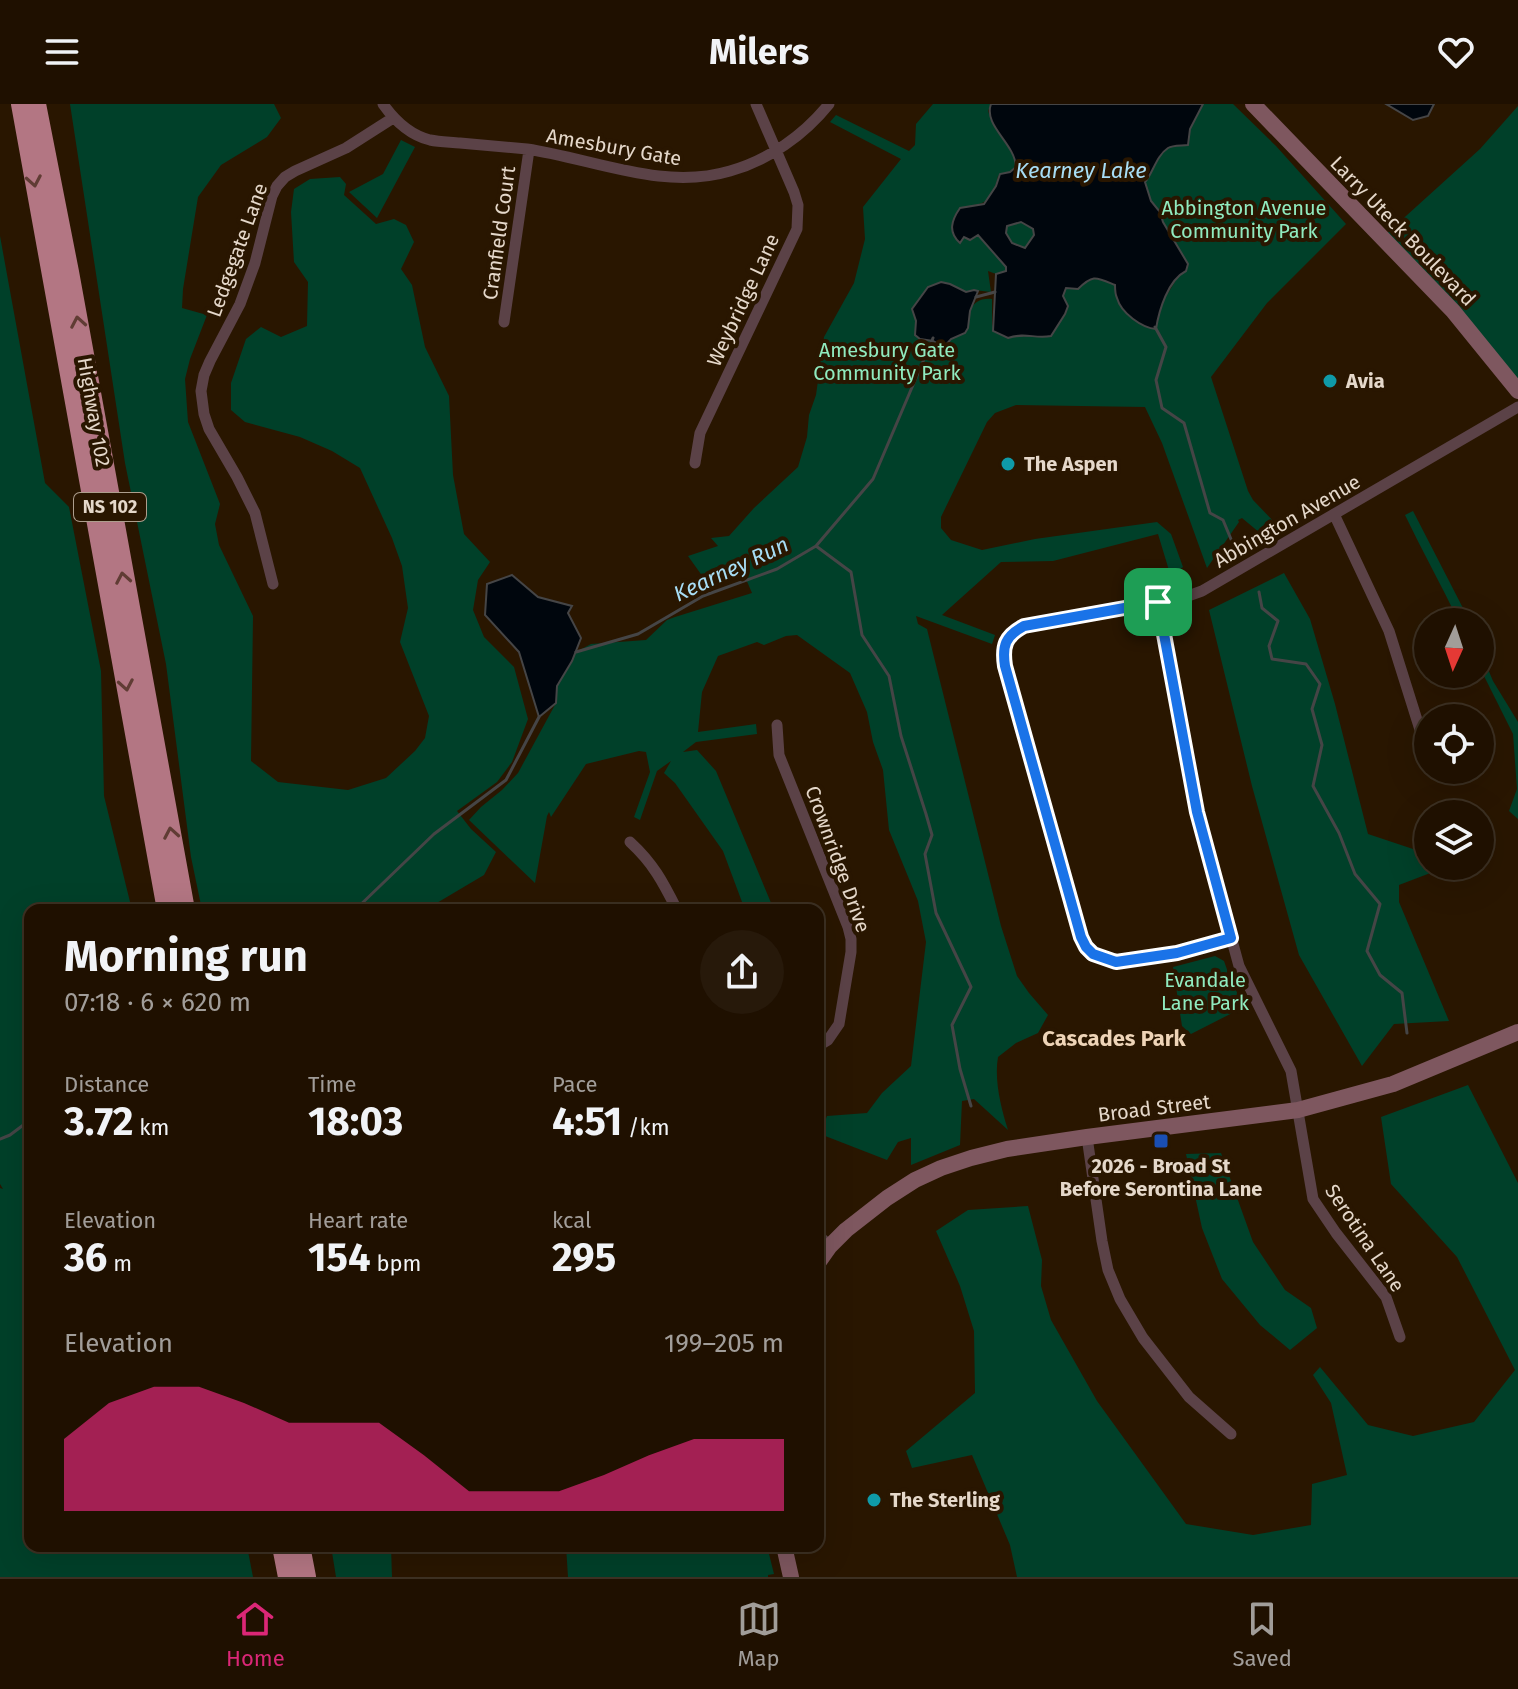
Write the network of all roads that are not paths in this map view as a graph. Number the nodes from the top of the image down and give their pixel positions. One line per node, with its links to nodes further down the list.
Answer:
1 (21, 104): 20 (highway, Highway 102 / NS 102, one-way to 20)
2 (36, 104): 21 (highway, Highway 102 / NS 102, one-way to 2)
3 (383, 104): 7 (street, Amesbury Gate)
4 (756, 104): 9 (street, Weybridge Lane)
5 (829, 104): 9 (street, Amesbury Gate)
6 (1253, 104): 11 (street, Larry Uteck Boulevard)
7 (393, 118): 8 (street, Amesbury Gate); 15 (street, Ledgegate Lane)
8 (529, 150): 9 (street, Amesbury Gate); 10 (street, Cranfield Court)
9 (776, 150): 13 (street, Weybridge Lane)
10 (504, 322)
11 (1518, 391)
12 (1518, 407): 14 (street, Abbington Avenue)
13 (695, 463)
14 (1334, 514): 16 (street, Abbington Avenue); 17 (street)
15 (273, 584)
16 (1158, 602): 23 (street, Serotina Lane); 23 (street, Abbington Avenue)
17 (1414, 710)
18 (777, 725): 25 (street, Crownridge Drive)
19 (630, 842): 22 (street)
20 (166, 904)
21 (184, 904)
22 (674, 904)
23 (1231, 938): 26 (street, Serotina Lane)
24 (1518, 1032): 26 (street, Broad Street)
25 (824, 1042)
26 (1298, 1110): 27 (street, Broad Street); 29 (street, Serotina Lane)
27 (1087, 1137): 28 (street, Broad Street); 30 (street)
28 (824, 1240)
29 (1400, 1337)
30 (1231, 1434)
31 (283, 1552): 34 (highway)
32 (301, 1552): 35 (highway)
33 (785, 1552): 36 (street)
34 (288, 1577)
35 (306, 1577)
36 (791, 1577)

